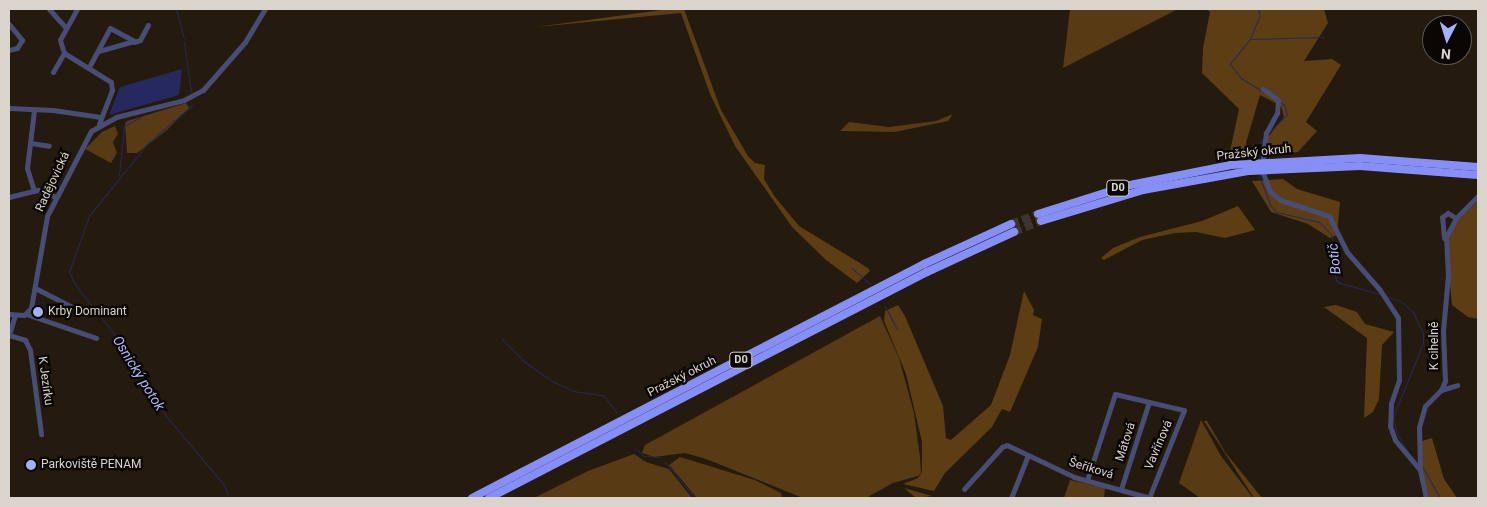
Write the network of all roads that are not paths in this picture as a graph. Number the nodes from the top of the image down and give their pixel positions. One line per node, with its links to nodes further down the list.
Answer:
1 (49, 9): 6 (street)
2 (77, 9): 6 (street)
3 (265, 9): 17 (street, Radějovická)
4 (9, 24): 8 (street)
5 (148, 25): 7 (street)
6 (66, 28): 10 (street)
7 (134, 42): 9 (street); 9 (street)
8 (9, 50)
9 (98, 51): 11 (street)
10 (64, 52): 11 (street); 12 (street)
11 (89, 67): 16 (street)
12 (53, 72)
13 (1263, 89): 40 (street)
14 (9, 108): 15 (street)
15 (34, 110): 16 (street); 18 (street)
16 (100, 117): 17 (street)
17 (99, 124): 25 (street, Radějovická)
18 (31, 143): 19 (street); 23 (street)
19 (49, 146)
20 (1326, 162): 21 (highway, Pražský okruh / D0); 22 (highway, Pražský okruh / D0); 27 (highway, Pražský okruh / D0)
21 (1478, 167)
22 (1478, 175)
23 (34, 191): 25 (street); 26 (street)
24 (1478, 196): 28 (street, K cihelně)
25 (56, 197): 30 (street, Radějovická)
26 (9, 198)
27 (1040, 217)
28 (1456, 218): 29 (street, K cihelně); 29 (street, K cihelně)
29 (1445, 244): 36 (street, K cihelně)
30 (34, 288): 31 (street); 33 (street, Radějovická)
31 (74, 308)
32 (12, 314): 33 (street); 38 (street, K Jezírku)
33 (26, 314): 34 (street)
34 (96, 338)
35 (1457, 385): 36 (street)
36 (1442, 390): 40 (street)
37 (1149, 402): 41 (street, Vavřínová); 43 (street, Mátová); 47 (street, Vavřínová)
38 (41, 434)
39 (1028, 455): 41 (street, Šeříková); 42 (street, Šeříková); 46 (street)
40 (1420, 468): 48 (street)
41 (1087, 480): 43 (street, Šeříková)
42 (964, 489)
43 (1122, 489): 47 (street, Šeříková)
44 (472, 498): 45 (highway, Pražský okruh / D0)
45 (489, 498)
46 (1011, 498)
47 (1150, 498)
48 (1426, 498)

